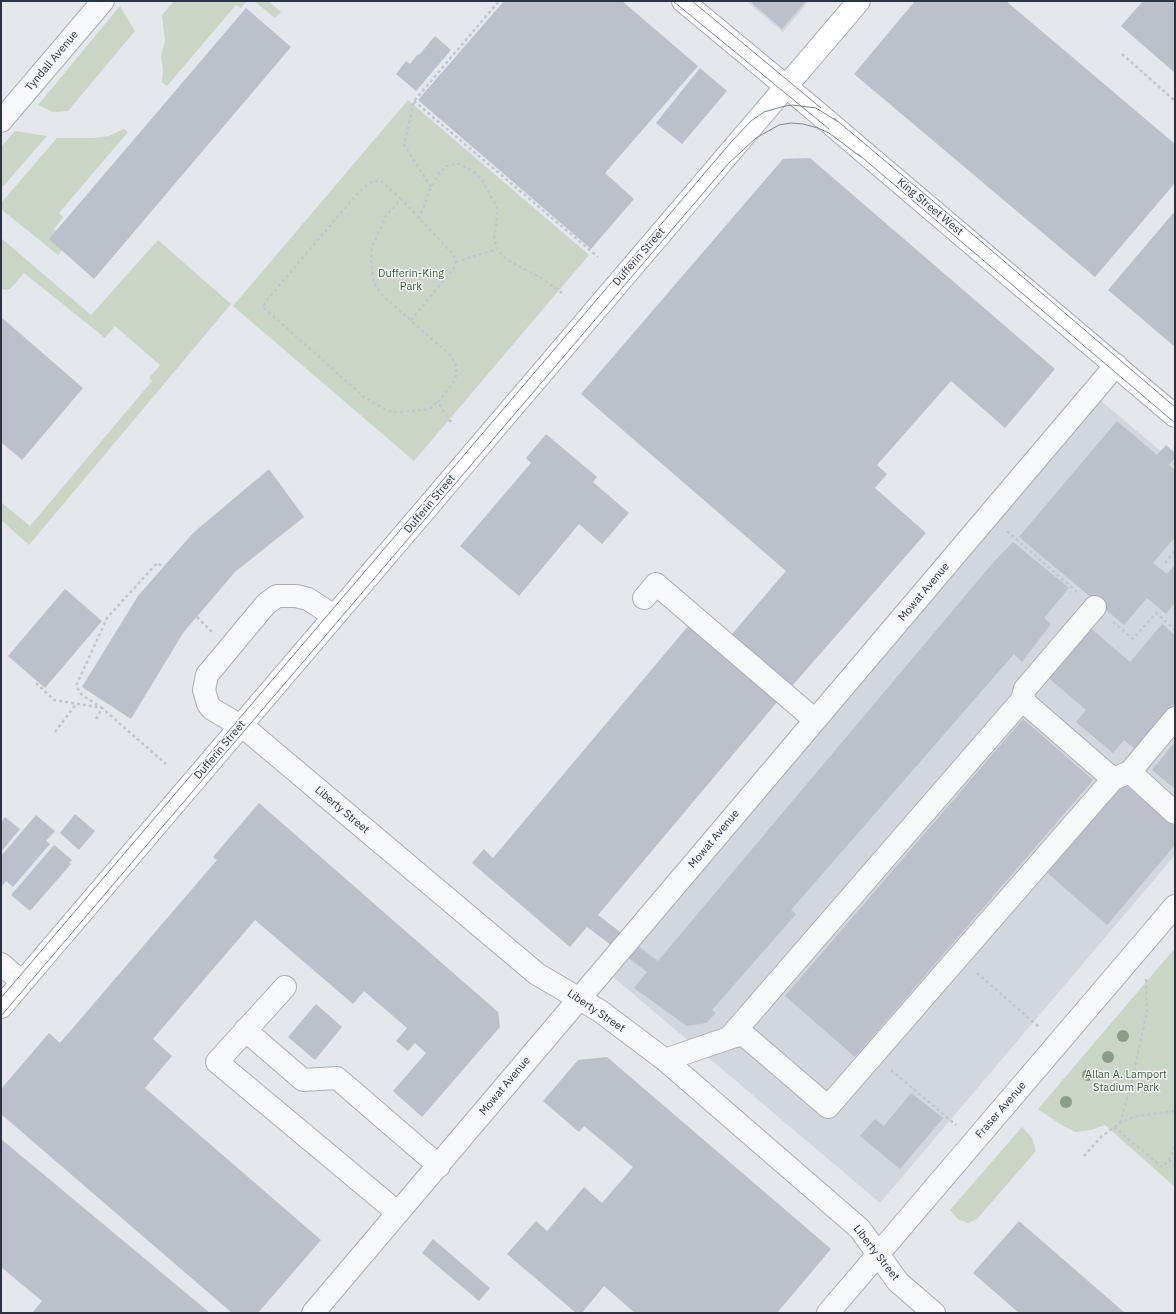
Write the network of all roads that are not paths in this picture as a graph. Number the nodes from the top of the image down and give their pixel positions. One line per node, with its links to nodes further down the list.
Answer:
1 (103, 1): 5 (street, Tyndall Avenue)
2 (683, 1): 4 (main road, King Street West)
3 (859, 1): 4 (main road, Dufferin Street)
4 (786, 87): 6 (main road, King Street West); 10 (main road, Dufferin Street)
5 (1, 121)
6 (1116, 365): 7 (main road, King Street West); 13 (street, Mowat Avenue)
7 (1175, 416)
8 (644, 598): 13 (street)
9 (1095, 607): 11 (street)
10 (334, 616): 14 (main road, Dufferin Street); 14 (street, Liberty Street)
11 (1022, 700): 15 (street); 24 (street)
12 (1175, 718): 15 (street)
13 (815, 720): 21 (street, Mowat Avenue)
14 (241, 726): 19 (main road, Dufferin Street); 21 (street, Liberty Street)
15 (1122, 776): 16 (street); 24 (street)
16 (1175, 813)
17 (1175, 906): 28 (street, Fraser Avenue)
18 (1, 964): 19 (street)
19 (22, 982): 22 (main road, Dufferin Street)
20 (285, 987): 23 (street)
21 (579, 998): 25 (street, Liberty Street); 26 (street, Mowat Avenue)
22 (1, 1007)
23 (245, 1030): 26 (street); 27 (street)
24 (729, 1038): 25 (street)
25 (665, 1060): 28 (street, Liberty Street)
26 (439, 1166): 27 (street, Mowat Avenue)
27 (398, 1213): 29 (street, Mowat Avenue)
28 (878, 1254): 30 (street, Fraser Avenue); 31 (street, Liberty Street)
29 (313, 1313)
30 (828, 1313)
31 (934, 1313)

